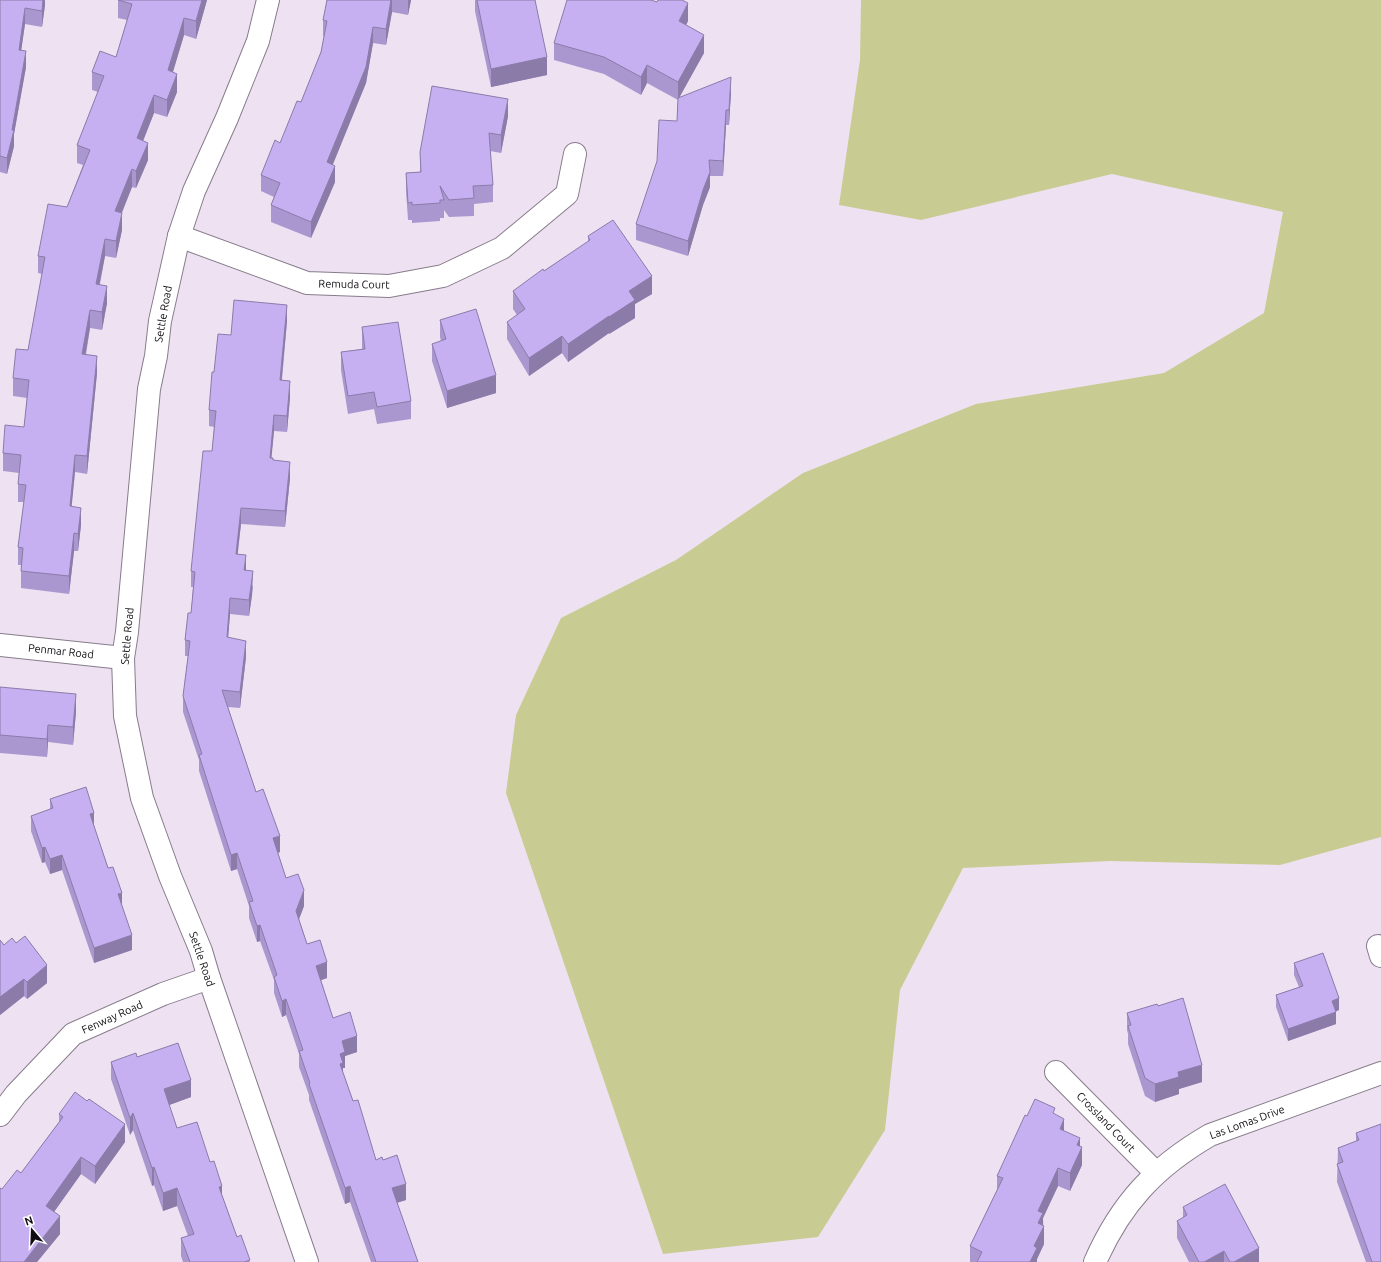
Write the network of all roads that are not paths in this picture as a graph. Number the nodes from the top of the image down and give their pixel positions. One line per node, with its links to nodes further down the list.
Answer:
1 (268, 0): 3 (street, Settle Road)
2 (575, 154): 3 (street, Remuda Court)
3 (179, 236): 5 (street, Settle Road)
4 (0, 645): 5 (street, Penmar Road)
5 (123, 658): 6 (street, Settle Road)
6 (209, 978): 9 (street, Fenway Road); 11 (street, Settle Road)
7 (1056, 1072): 10 (street, Crossland Court)
8 (1381, 1073): 10 (street, Las Lomas Drive)
9 (0, 1115)
10 (1156, 1173): 12 (street, Las Lomas Drive)
11 (307, 1262)
12 (1095, 1262)

